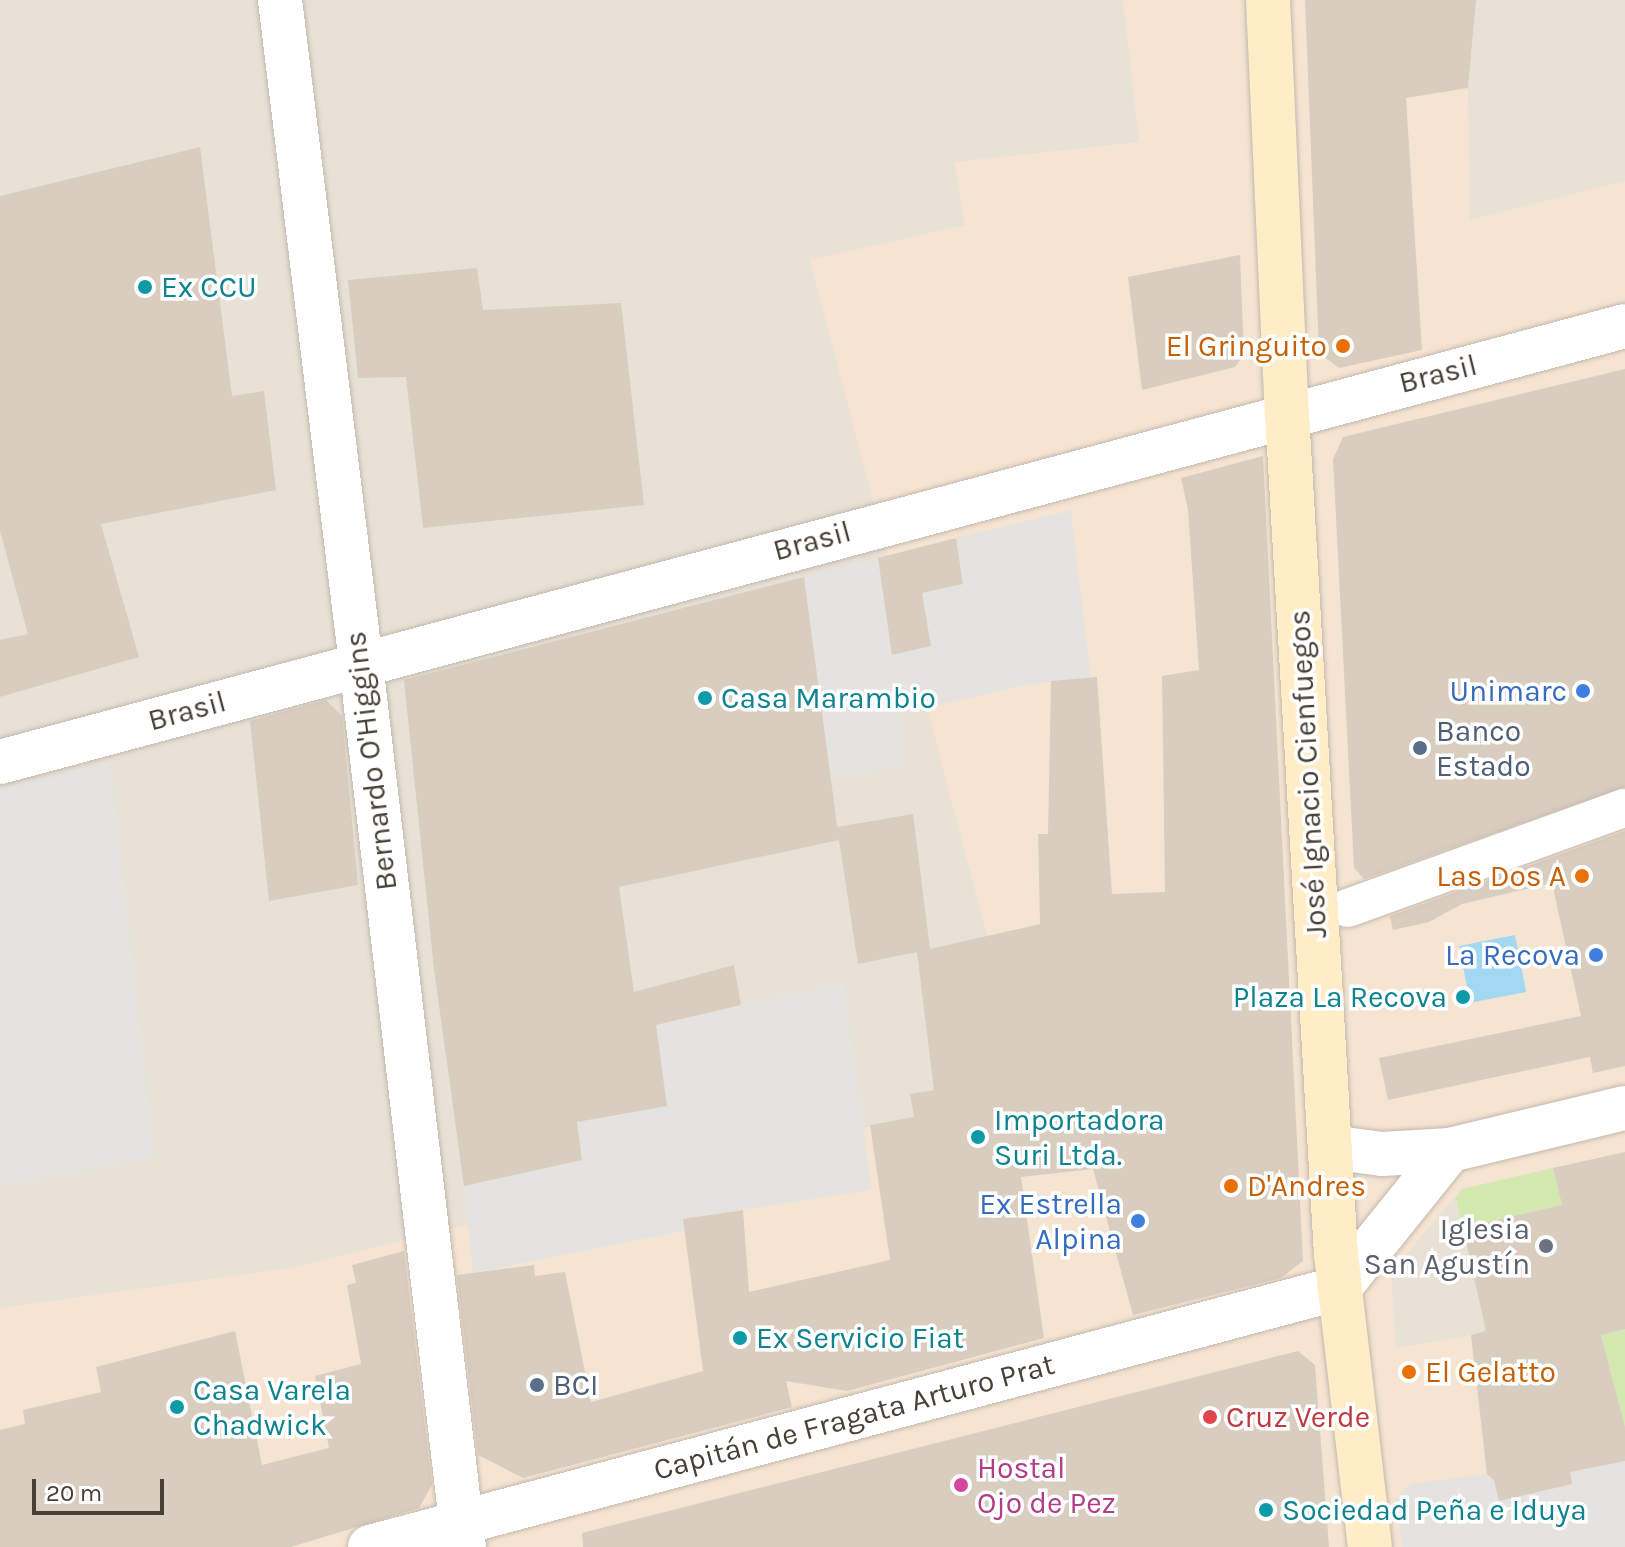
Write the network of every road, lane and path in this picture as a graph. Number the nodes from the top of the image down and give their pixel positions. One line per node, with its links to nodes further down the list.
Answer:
1 (280, 0): 5 (street, Bernardo O'Higgins)
2 (1268, 0): 4 (main road, José Ignacio Cienfuegos)
3 (1625, 326): 4 (street, Brasil)
4 (1287, 413): 5 (street, Brasil); 10 (main road, José Ignacio Cienfuegos)
5 (361, 664): 6 (street, Brasil); 13 (street, Bernardo O'Higgins)
6 (0, 762)
7 (1625, 808): 8 (street)
8 (1348, 908)
9 (1625, 1108): 11 (street)
10 (1330, 1147): 11 (street); 12 (main road, José Ignacio Cienfuegos)
11 (1450, 1150): 12 (street)
12 (1339, 1288): 13 (street, Capitán de Fragata Arturo Prat); 15 (main road, José Ignacio Cienfuegos)
13 (462, 1535): 14 (street, Capitán de Fragata Arturo Prat)
14 (370, 1547)
15 (1370, 1547)

